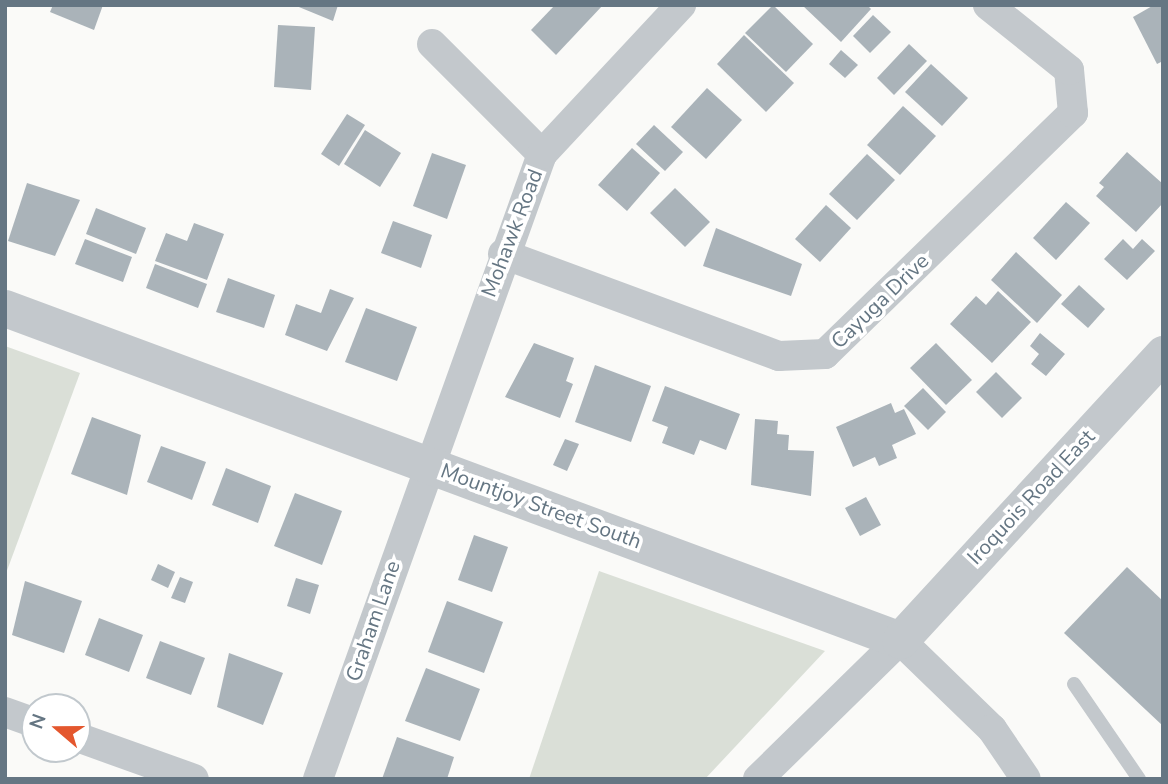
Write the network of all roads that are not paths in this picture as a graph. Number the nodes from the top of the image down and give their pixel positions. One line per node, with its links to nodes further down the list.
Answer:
1 (681, 5): 4 (street, Mohawk Road)
2 (988, 5): 5 (street, Cayuga Drive)
3 (432, 44): 4 (street)
4 (542, 154): 5 (street, Mohawk Road)
5 (503, 254): 8 (street, Mohawk Road)
6 (5, 308): 8 (street, Mountjoy Street South)
7 (1163, 354): 9 (street, Iroquois Road East)
8 (427, 464): 9 (street, Mountjoy Street South); 13 (street, Graham Lane)
9 (900, 640): 14 (street); 15 (street, Mountjoy Street South)
10 (1074, 684): 16 (lane)
11 (91, 742): 12 (street)
12 (194, 779)
13 (318, 779)
14 (758, 779)
15 (1026, 779)
16 (1139, 779)

